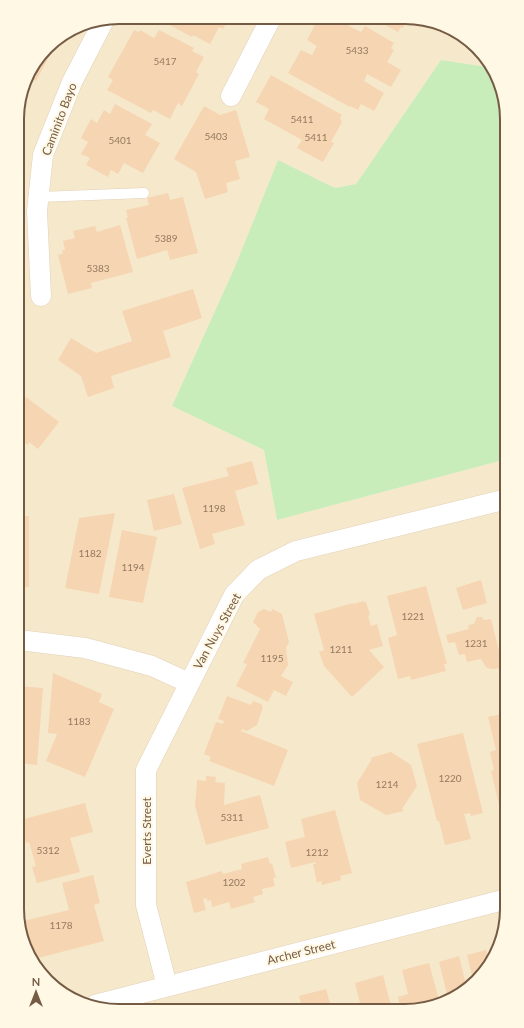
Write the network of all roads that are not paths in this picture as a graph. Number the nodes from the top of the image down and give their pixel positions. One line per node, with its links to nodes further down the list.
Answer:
1 (269, 24): 3 (street)
2 (101, 26): 5 (street, Caminito Bayo)
3 (231, 96)
4 (144, 193): 5 (lane)
5 (39, 197): 6 (street, Caminito Bayo)
6 (41, 296)
7 (500, 501): 9 (street, Van Nuys Street)
8 (24, 641): 9 (street, Van Nuys Street)
9 (189, 684): 11 (street, Everts Street)
10 (500, 901): 11 (street, Archer Street)
11 (168, 986): 12 (street, Archer Street)
12 (104, 1003)

